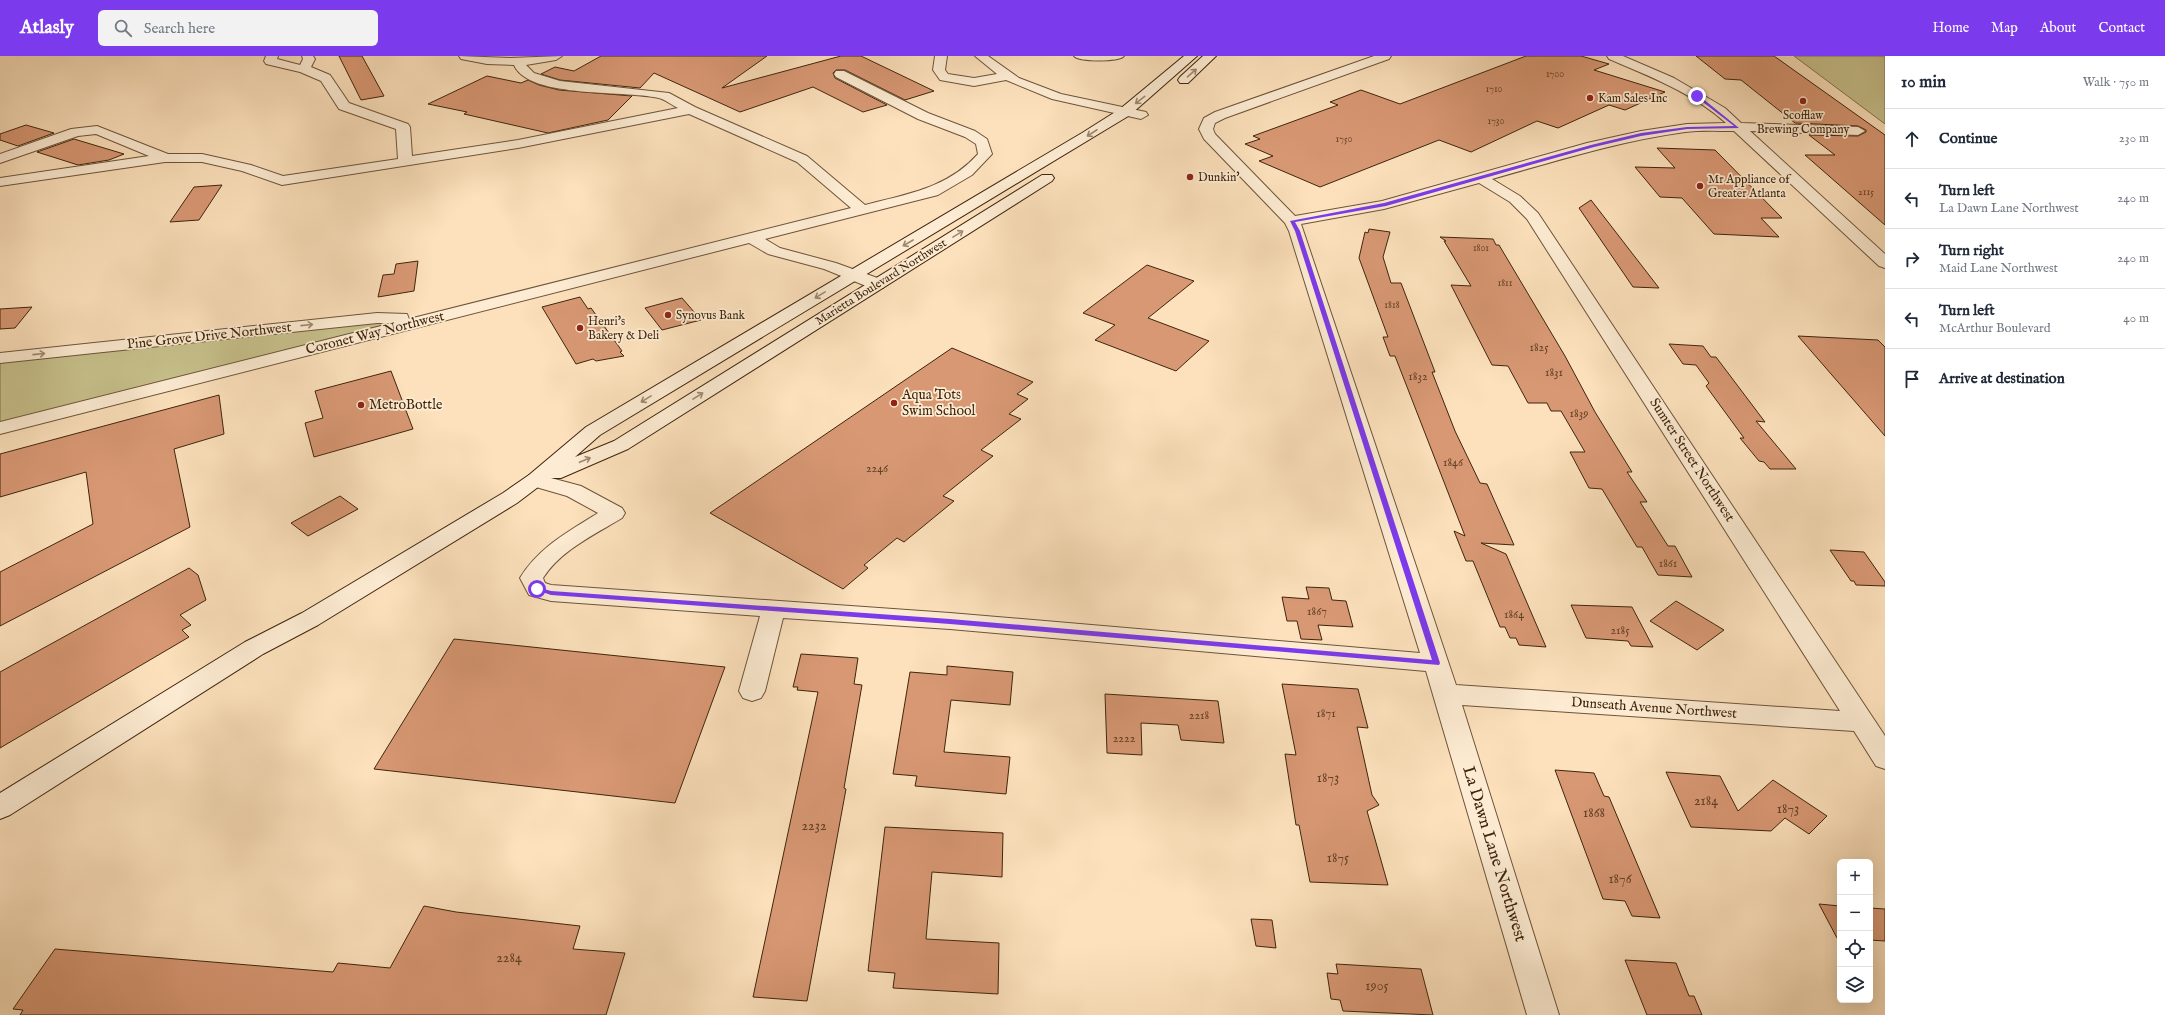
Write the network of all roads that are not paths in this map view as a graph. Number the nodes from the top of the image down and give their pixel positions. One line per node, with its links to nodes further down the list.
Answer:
1 (272, 56): 13 (street)
2 (465, 56): 12 (street)
3 (556, 56): 12 (street)
4 (942, 56): 15 (street)
5 (981, 56): 15 (street)
6 (1080, 56): 7 (street)
7 (1118, 56)
8 (1191, 56): 17 (street, one-way to 17)
9 (1210, 56): 18 (street, one-way to 9)
10 (1385, 56): 29 (street)
11 (1613, 56): 19 (street)
12 (518, 61): 16 (street)
13 (305, 62): 24 (street)
14 (840, 74): 28 (street, Coronet Way Northwest)
15 (1009, 76): 17 (street)
16 (690, 110): 24 (street); 28 (street)
17 (1125, 112): 18 (street); 32 (street, one-way to 32)
18 (1141, 115): 21 (street)
19 (1738, 127): 20 (street); 26 (street); 31 (street)
20 (1858, 131)
21 (1112, 137)
22 (165, 158): 23 (street); 24 (street); 27 (street)
23 (0, 159)
24 (404, 163)
25 (1058, 171): 33 (street, Marietta Boulevard Northwest, one-way to 25)
26 (1481, 178): 29 (street); 42 (street, Sumter Street Northwest)
27 (0, 182)
28 (862, 209): 30 (street, Coronet Way Northwest)
29 (1292, 221): 39 (street)
30 (751, 238): 32 (street); 34 (street, Coronet Way Northwest)
31 (1882, 258)
32 (853, 275): 33 (street); 37 (street, one-way to 37)
33 (877, 284): 37 (street, Marietta Boulevard Northwest, one-way to 33)
34 (418, 322): 35 (street, Pine Grove Drive Northwest, one-way to 34); 36 (street, Coronet Way Northwest)
35 (0, 358)
36 (0, 428)
37 (536, 480): 38 (street); 44 (street)
38 (774, 608): 39 (street); 40 (street)
39 (1436, 663): 41 (street, La Dawn Lane Northwest)
40 (752, 692)
41 (1446, 694): 42 (street, Dunseath Avenue Northwest); 45 (street, La Dawn Lane Northwest)
42 (1862, 722): 43 (street, Sumter Street Northwest)
43 (1885, 758)
44 (0, 807)
45 (1543, 1015)

